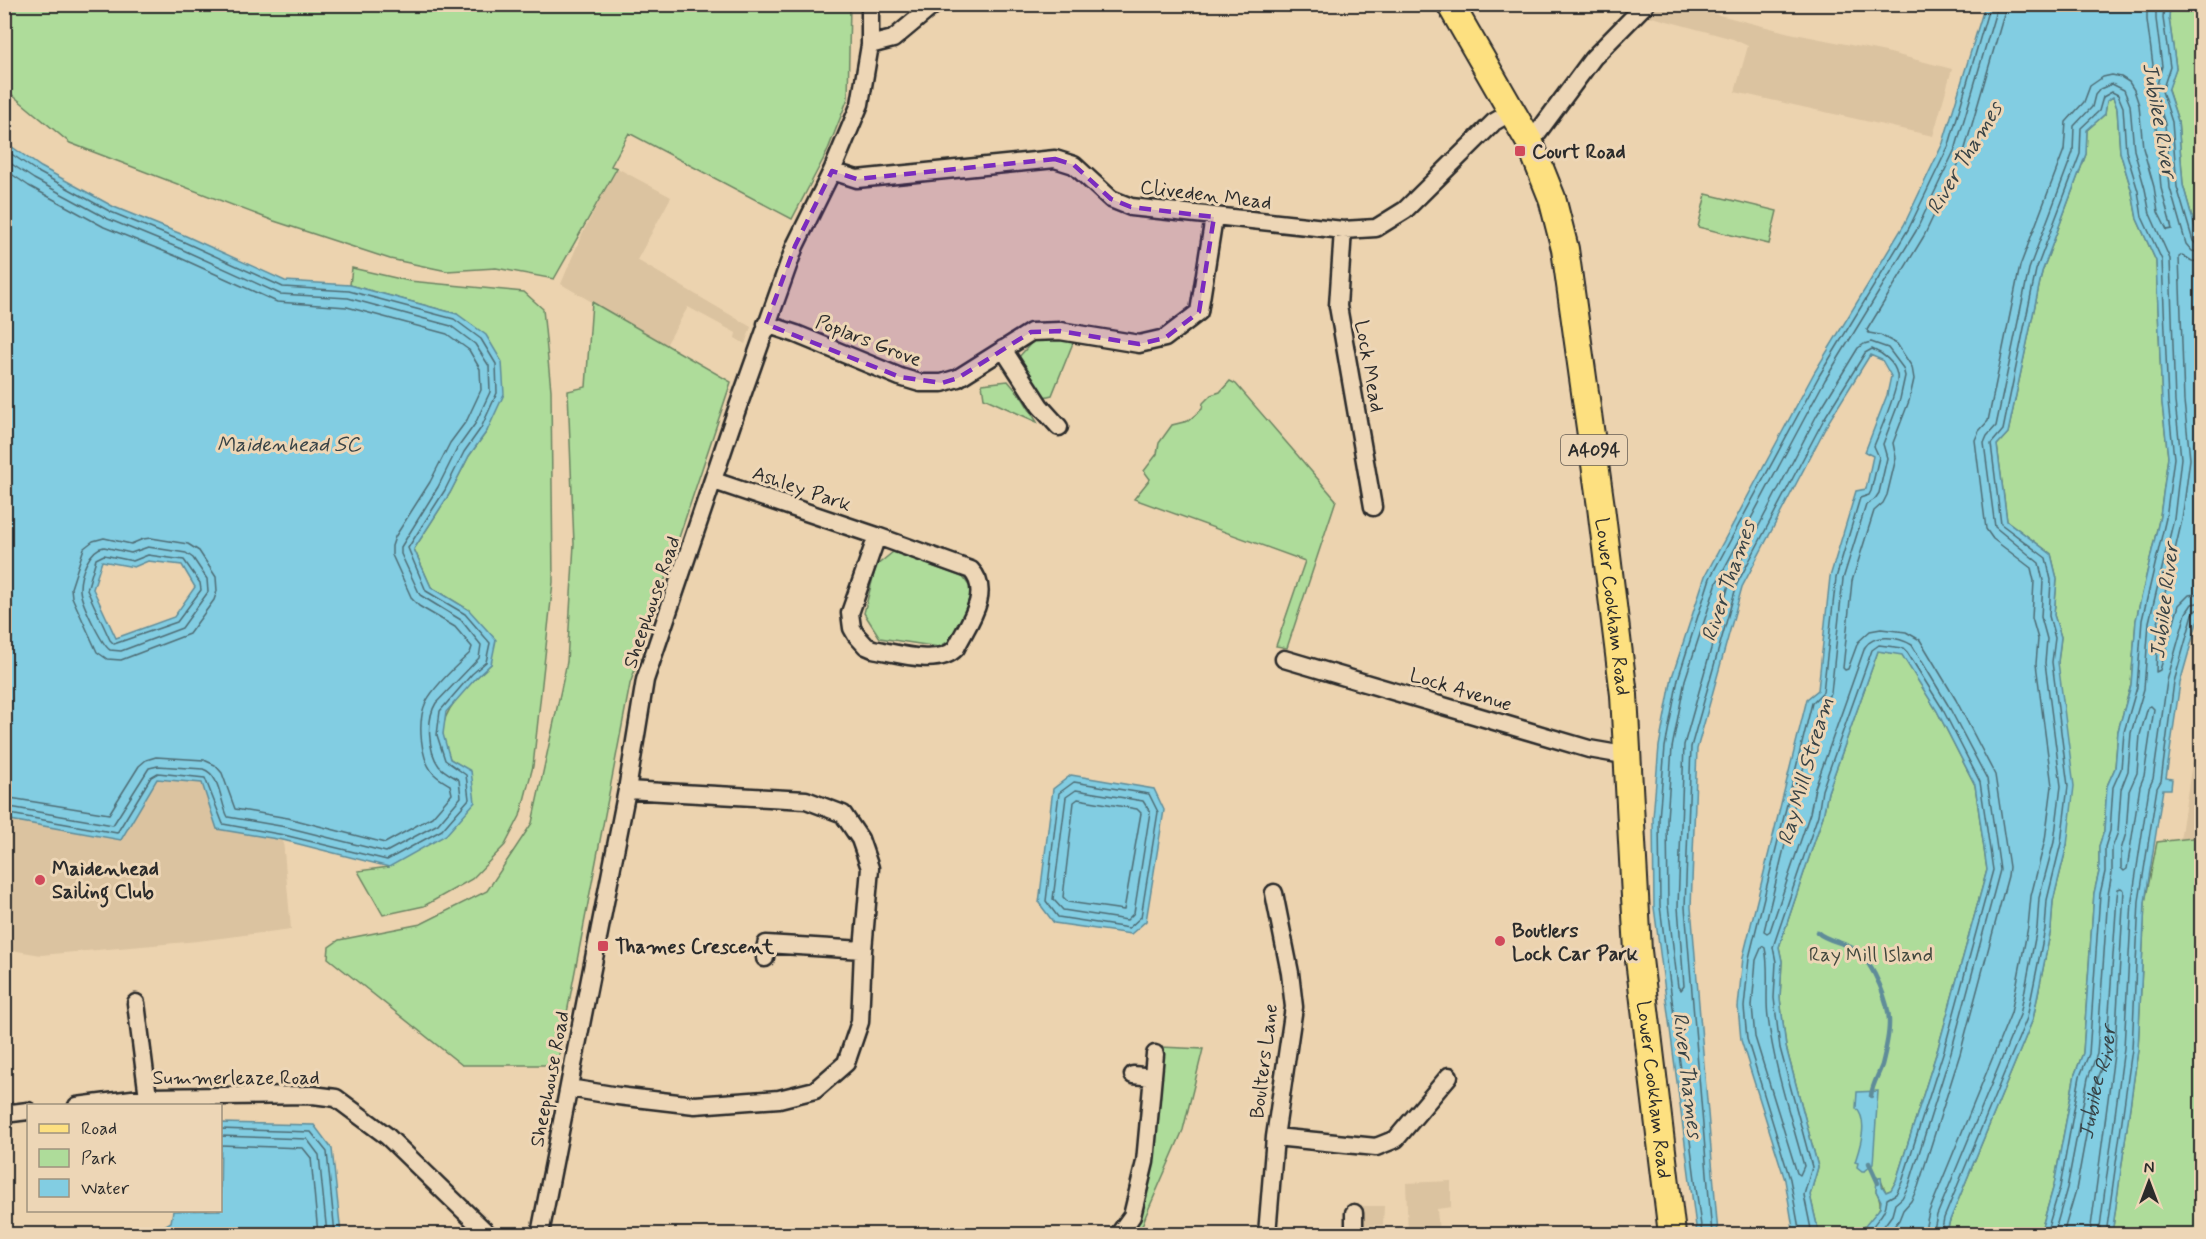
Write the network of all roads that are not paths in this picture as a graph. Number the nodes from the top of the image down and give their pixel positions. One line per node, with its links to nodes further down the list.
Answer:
1 (870, 4): 5 (street, Sheephouse Road)
2 (935, 4): 5 (street)
3 (1450, 4): 6 (main road, Lower Cookham Road / A4094)
4 (1646, 4): 7 (street)
5 (870, 45): 8 (street, Sheephouse Road)
6 (1513, 111): 7 (main road, Lower Cookham Road / A4094); 10 (street, Cliveden Mead)
7 (1530, 143): 18 (main road, Lower Cookham Road / A4094)
8 (832, 171): 9 (street, Cliveden Mead); 11 (street, Sheephouse Road)
9 (1214, 217): 10 (street, Cliveden Mead); 12 (street, Poplars Grove)
10 (1343, 230): 15 (street, Lock Mead)
11 (766, 324): 12 (street, Poplars Grove); 14 (street, Sheephouse Road)
12 (1004, 349): 13 (street)
13 (1059, 427)
14 (714, 481): 16 (street, Ashley Park); 19 (street, Sheephouse Road)
15 (1373, 507)
16 (877, 536): 16 (street, Ashley Park)
17 (1284, 659): 18 (street, Lock Avenue)
18 (1627, 753): 40 (main road, Lower Cookham Road / A4094)
19 (627, 790): 22 (street); 28 (street, Sheephouse Road)
20 (1274, 893): 33 (street, Boulters Lane)
21 (762, 948): 22 (street)
22 (863, 950): 28 (street)
23 (136, 1003): 29 (street)
24 (1155, 1054): 27 (street)
25 (1133, 1075): 27 (street)
26 (1449, 1076): 33 (street)
27 (1153, 1077): 37 (street)
28 (569, 1088): 36 (street, Sheephouse Road)
29 (148, 1097): 30 (street, Summerleaze Road); 35 (street, Summerleaze Road)
30 (93, 1104)
31 (27, 1111): 32 (street)
32 (4, 1114)
33 (1275, 1137): 38 (street, Boulters Lane)
34 (1353, 1213): 39 (street)
35 (488, 1234)
36 (540, 1234)
37 (1119, 1234)
38 (1267, 1234)
39 (1354, 1234)
40 (1672, 1234)

